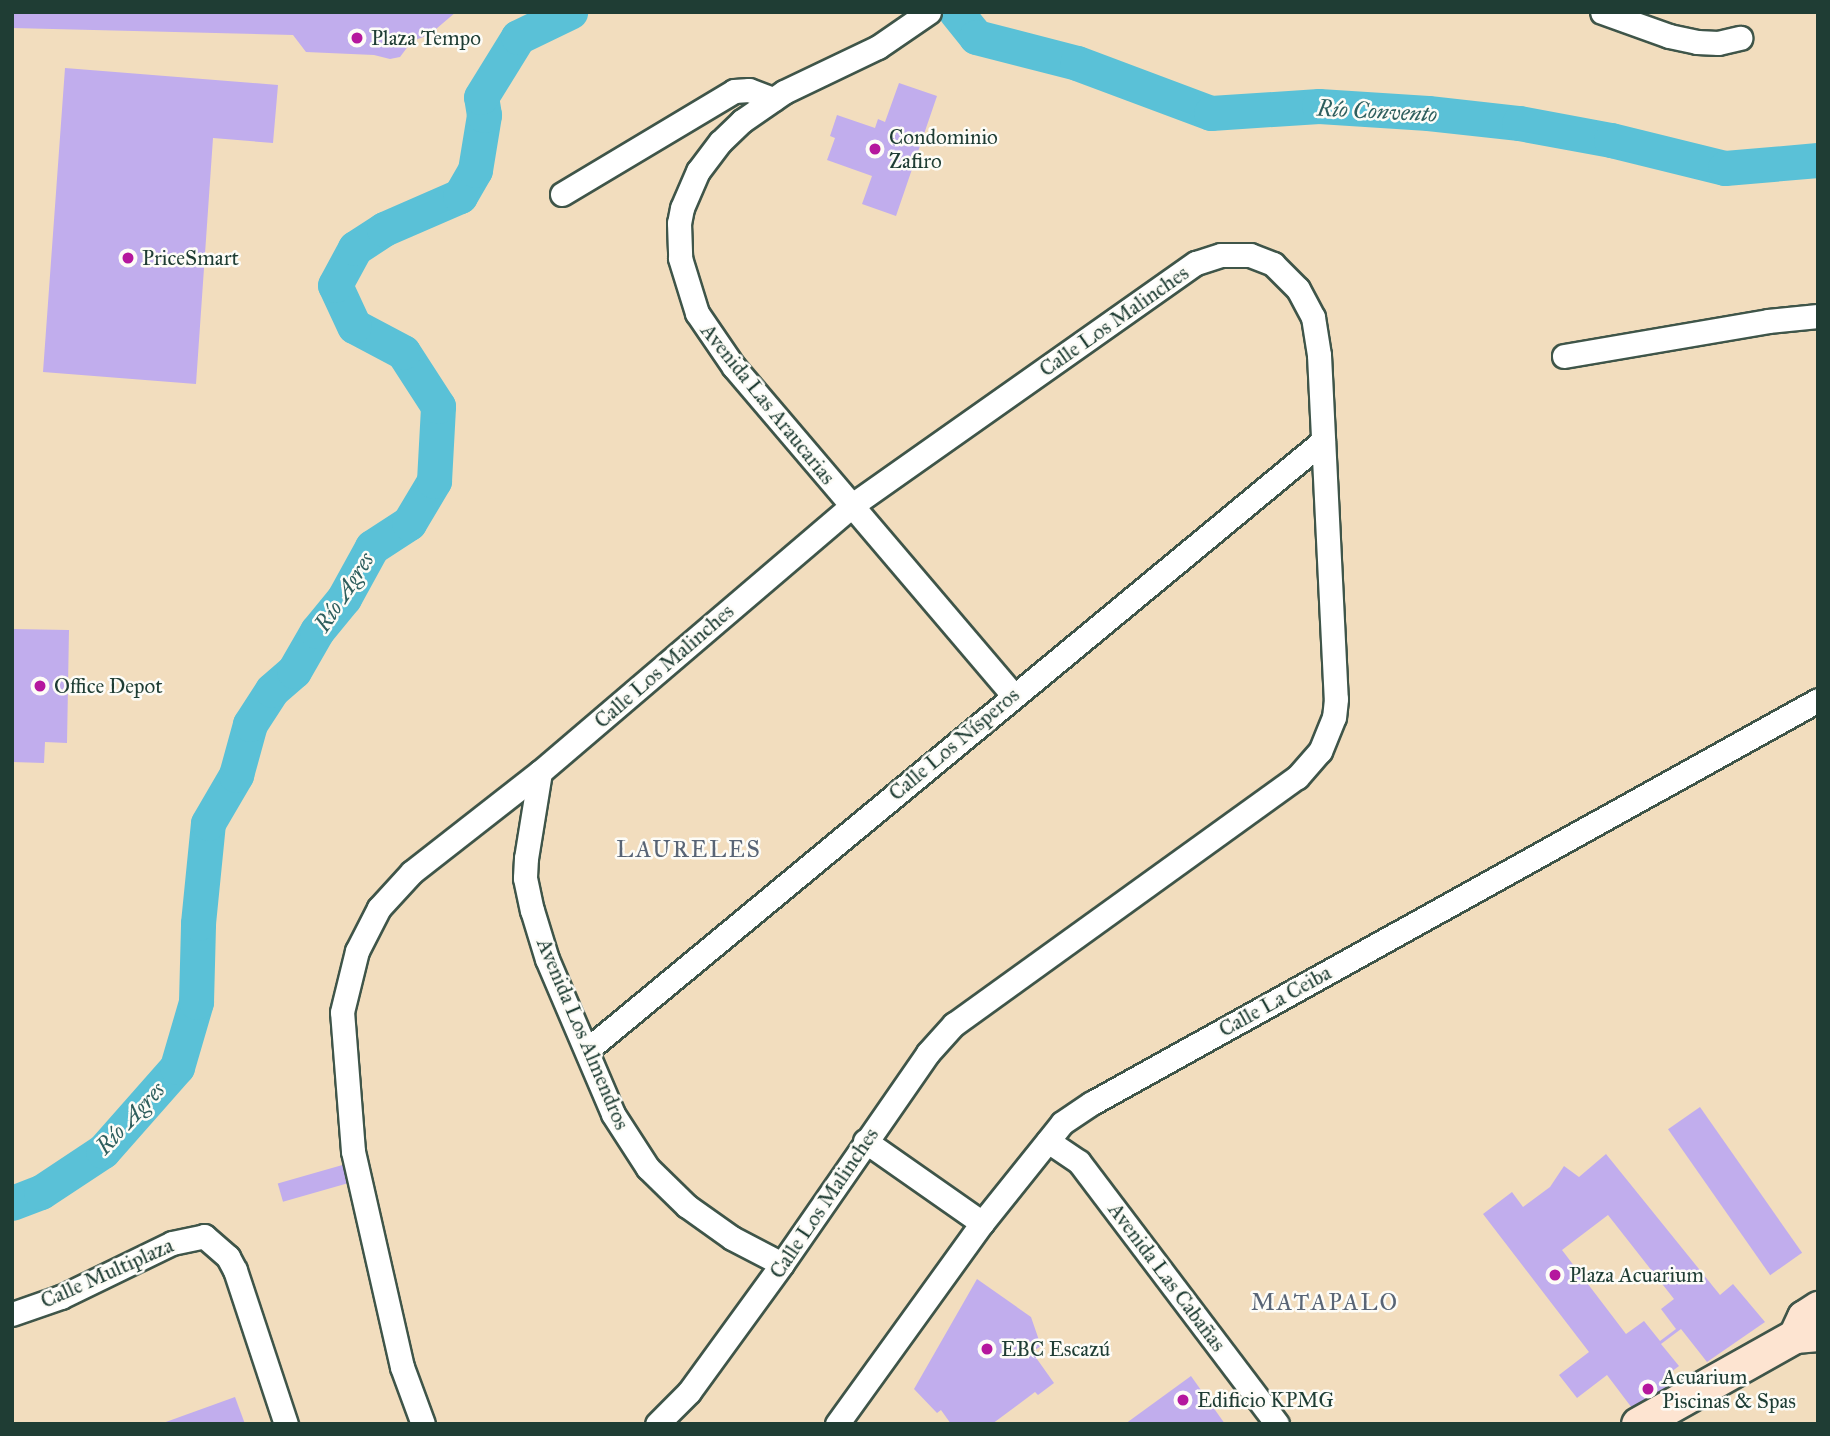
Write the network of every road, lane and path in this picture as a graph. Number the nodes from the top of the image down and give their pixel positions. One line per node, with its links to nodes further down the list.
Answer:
1 (929, 12): 4 (street, Avenida Las Araucarias)
2 (1616, 14): 3 (street)
3 (1740, 38)
4 (773, 99): 5 (street); 9 (street, Avenida Las Araucarias)
5 (562, 194)
6 (1818, 316): 7 (street)
7 (1564, 356)
8 (1323, 441): 9 (street, Calle Los Malinches); 10 (street, Calle Los Nísperos); 15 (street, Calle Los Malinches)
9 (851, 506): 10 (street, Avenida Las Araucarias); 12 (street, Calle Los Malinches)
10 (1013, 695): 13 (street, Calle Los Nísperos)
11 (1818, 700): 14 (street, Calle La Ceiba)
12 (540, 772): 13 (street, Avenida Los Almendros); 22 (street, Calle Los Malinches)
13 (587, 1050): 17 (street, Avenida Los Almendros)
14 (1048, 1141): 16 (street, Calle La Ceiba); 25 (street, Avenida Las Cabañas)
15 (865, 1142): 16 (street); 17 (street, Calle Los Malinches)
16 (982, 1223): 24 (street, Calle La Ceiba)
17 (782, 1264): 23 (street, Calle Los Malinches)
18 (1818, 1308): 20 (street)
19 (12, 1314): 21 (street, Calle Multiplaza)
20 (1806, 1335): 26 (street)
21 (286, 1424)
22 (423, 1424)
23 (657, 1424)
24 (837, 1424)
25 (1277, 1424)
26 (1638, 1424)

